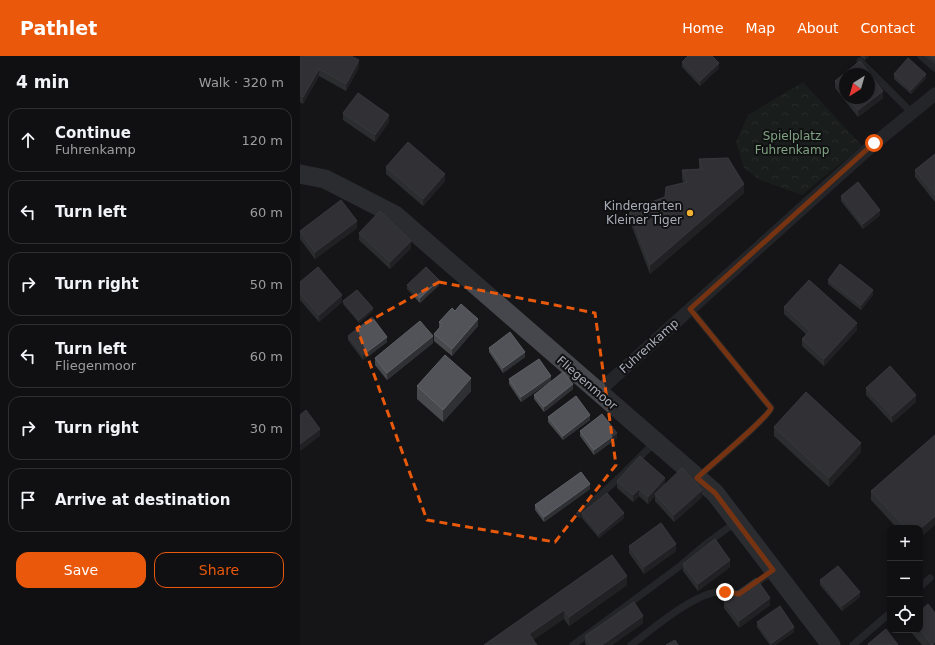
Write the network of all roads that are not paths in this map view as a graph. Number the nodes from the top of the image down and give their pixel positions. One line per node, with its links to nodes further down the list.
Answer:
1 (921, 56): 3 (lane)
2 (860, 61): 5 (lane)
3 (935, 68)
4 (935, 94): 5 (street, Fuhrenkamp)
5 (912, 113): 7 (street, Fuhrenkamp)
6 (300, 174): 8 (street, Fliegenmoor)
7 (690, 309): 8 (street, Fuhrenkamp); 10 (lane)
8 (598, 392): 9 (street, Fliegenmoor)
9 (655, 442): 10 (street, Fliegenmoor); 11 (lane)
10 (697, 478): 12 (street, Fliegenmoor)
11 (580, 514)
12 (736, 522): 13 (street, Fliegenmoor); 17 (lane)
13 (773, 570): 18 (lane); 19 (street, Fliegenmoor)
14 (930, 578): 15 (lane)
15 (923, 584)
16 (887, 616): 20 (lane)
17 (573, 645)
18 (631, 645)
19 (831, 645)
20 (853, 645)

